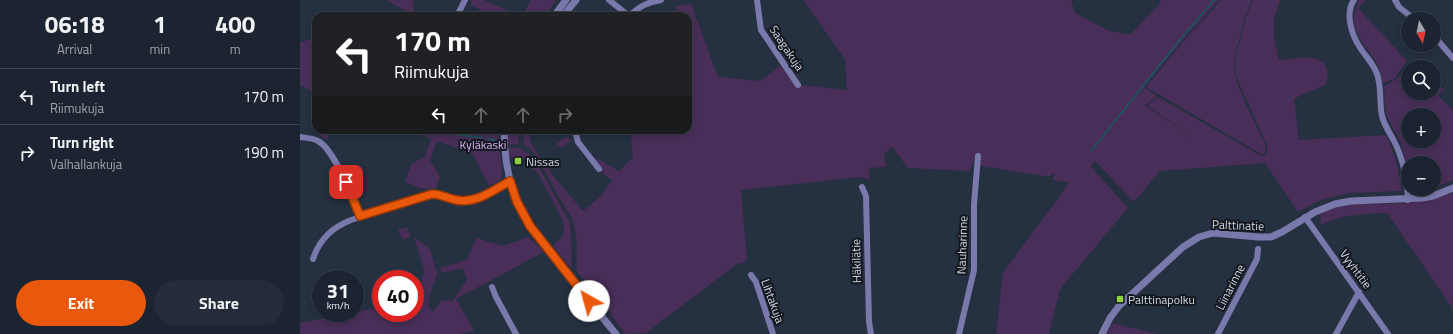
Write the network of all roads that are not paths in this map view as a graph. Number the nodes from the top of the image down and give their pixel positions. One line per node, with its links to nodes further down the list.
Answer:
1 (465, 0): 9 (street)
2 (566, 0): 10 (street)
3 (576, 0): 11 (street)
4 (609, 0): 12 (street)
5 (661, 0): 13 (street)
6 (757, 0): 17 (street, Saagakuja)
7 (1354, 0): 26 (street)
8 (1395, 0): 14 (street)
9 (459, 12)
10 (557, 12)
11 (566, 12)
12 (624, 12)
13 (633, 12)
14 (1405, 12)
15 (1441, 44): 16 (street)
16 (1453, 58)
17 (798, 85)
18 (504, 134): 23 (street)
19 (576, 134): 22 (street)
20 (300, 137): 27 (street)
21 (978, 156): 38 (street, Nauharinne)
22 (599, 169)
23 (510, 181): 27 (street); 35 (street)
24 (862, 187): 37 (street, Häkilätie)
25 (1453, 188): 26 (street, Palttinatie)
26 (1408, 200): 28 (street, Palttinatie)
27 (360, 216): 30 (street)
28 (1305, 217): 33 (street, Vyyhtitie); 39 (street, Palttinatie)
29 (1258, 249): 40 (street, Liinarinne)
30 (313, 259)
31 (751, 275): 36 (street, Lihtakuja)
32 (492, 287): 34 (street)
33 (1359, 292): 41 (street); 42 (street, Vyyhtitie)
34 (516, 334)
35 (616, 334)
36 (773, 334)
37 (871, 334)
38 (959, 334)
39 (1102, 334)
40 (1218, 334)
41 (1336, 334)
42 (1388, 334)

